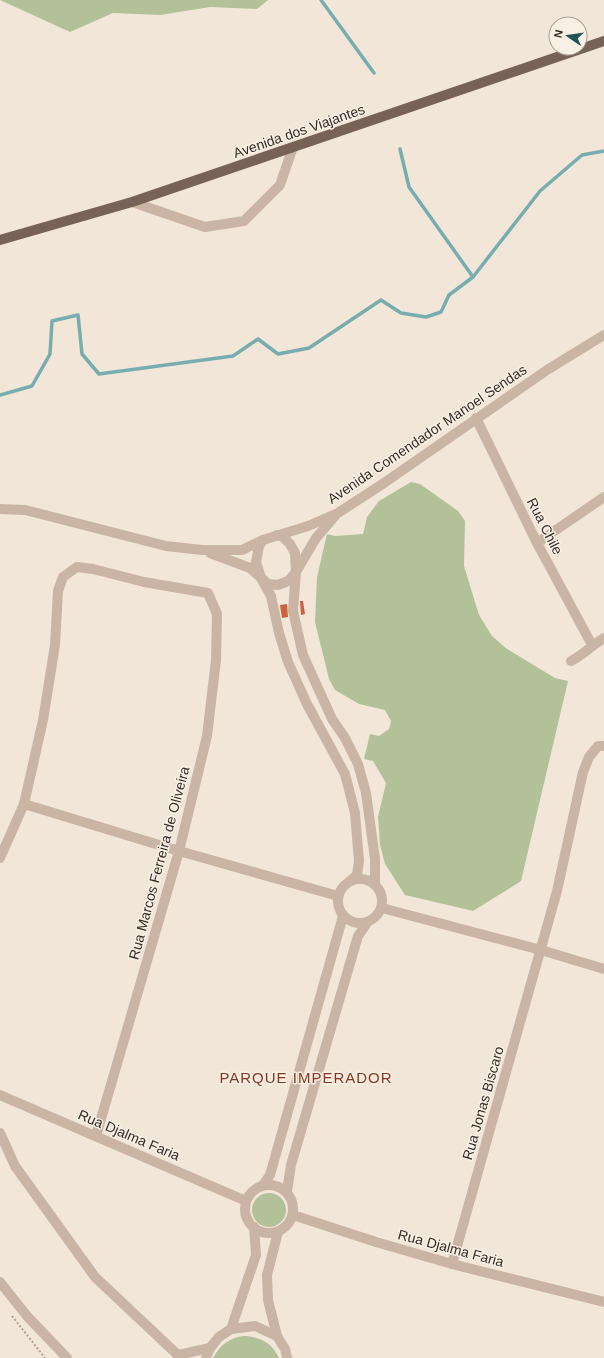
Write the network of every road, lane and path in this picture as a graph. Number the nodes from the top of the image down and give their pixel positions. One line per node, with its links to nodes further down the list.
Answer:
1 (604, 42): 2 (main road, Avenida dos Viajantes)
2 (293, 147): 3 (main road, Avenida dos Viajantes); 3 (street)
3 (132, 202): 4 (main road, Avenida dos Viajantes)
4 (0, 240)
5 (604, 335): 6 (street, Avenida Comendador Manoel Sendas)
6 (476, 418): 9 (street, Avenida Comendador Manoel Sendas); 12 (street, Rua Chile)
7 (604, 497): 12 (street)
8 (0, 509): 13 (street, Avenida Comendador Manoel Sendas)
9 (338, 513): 10 (street, Avenida Comendador Manoel Sendas); 14 (street)
10 (277, 535): 11 (street, Avenida Comendador Manoel Sendas); 14 (street)
11 (263, 540): 13 (street, Avenida Comendador Manoel Sendas); 15 (street)
12 (538, 542): 17 (street, Rua Chile)
13 (202, 550): 15 (street)
14 (296, 572): 15 (street); 24 (street)
15 (261, 578): 23 (street)
16 (604, 638): 17 (street)
17 (592, 645): 18 (street)
18 (571, 661)
19 (601, 746): 29 (street, Rua Jonas Biscaro)
20 (24, 804): 21 (street); 21 (street, Rua Marcos Ferreira de Oliveira); 22 (street)
21 (179, 851): 25 (street); 33 (street, Rua Marcos Ferreira de Oliveira)
22 (0, 858)
23 (351, 880): 24 (street); 25 (street)
24 (375, 884): 26 (street)
25 (338, 896): 27 (street)
26 (382, 908): 28 (street); 29 (street)
27 (343, 916): 28 (street); 34 (street)
28 (367, 923): 35 (street)
29 (541, 950): 30 (street); 40 (street, Rua Jonas Biscaro)
30 (604, 969)
31 (0, 1095): 33 (street, Rua Djalma Faria)
32 (0, 1133): 47 (street)
33 (96, 1136): 36 (street, Rua Djalma Faria)
34 (263, 1185): 35 (street); 36 (street)
35 (287, 1192): 37 (street)
36 (246, 1201): 38 (street)
37 (293, 1215): 39 (street); 40 (street, Rua Djalma Faria)
38 (254, 1228): 39 (street); 44 (street)
39 (278, 1232): 45 (street)
40 (452, 1264): 42 (street, Rua Djalma Faria)
41 (0, 1282): 49 (street)
42 (604, 1302)
43 (10, 1314): 48 (path)
44 (232, 1329): 45 (street); 46 (street)
45 (277, 1336): 51 (street)
46 (210, 1348): 47 (street); 50 (street)
47 (180, 1356)
48 (45, 1358)
49 (67, 1358)
50 (206, 1358)
51 (287, 1358)

